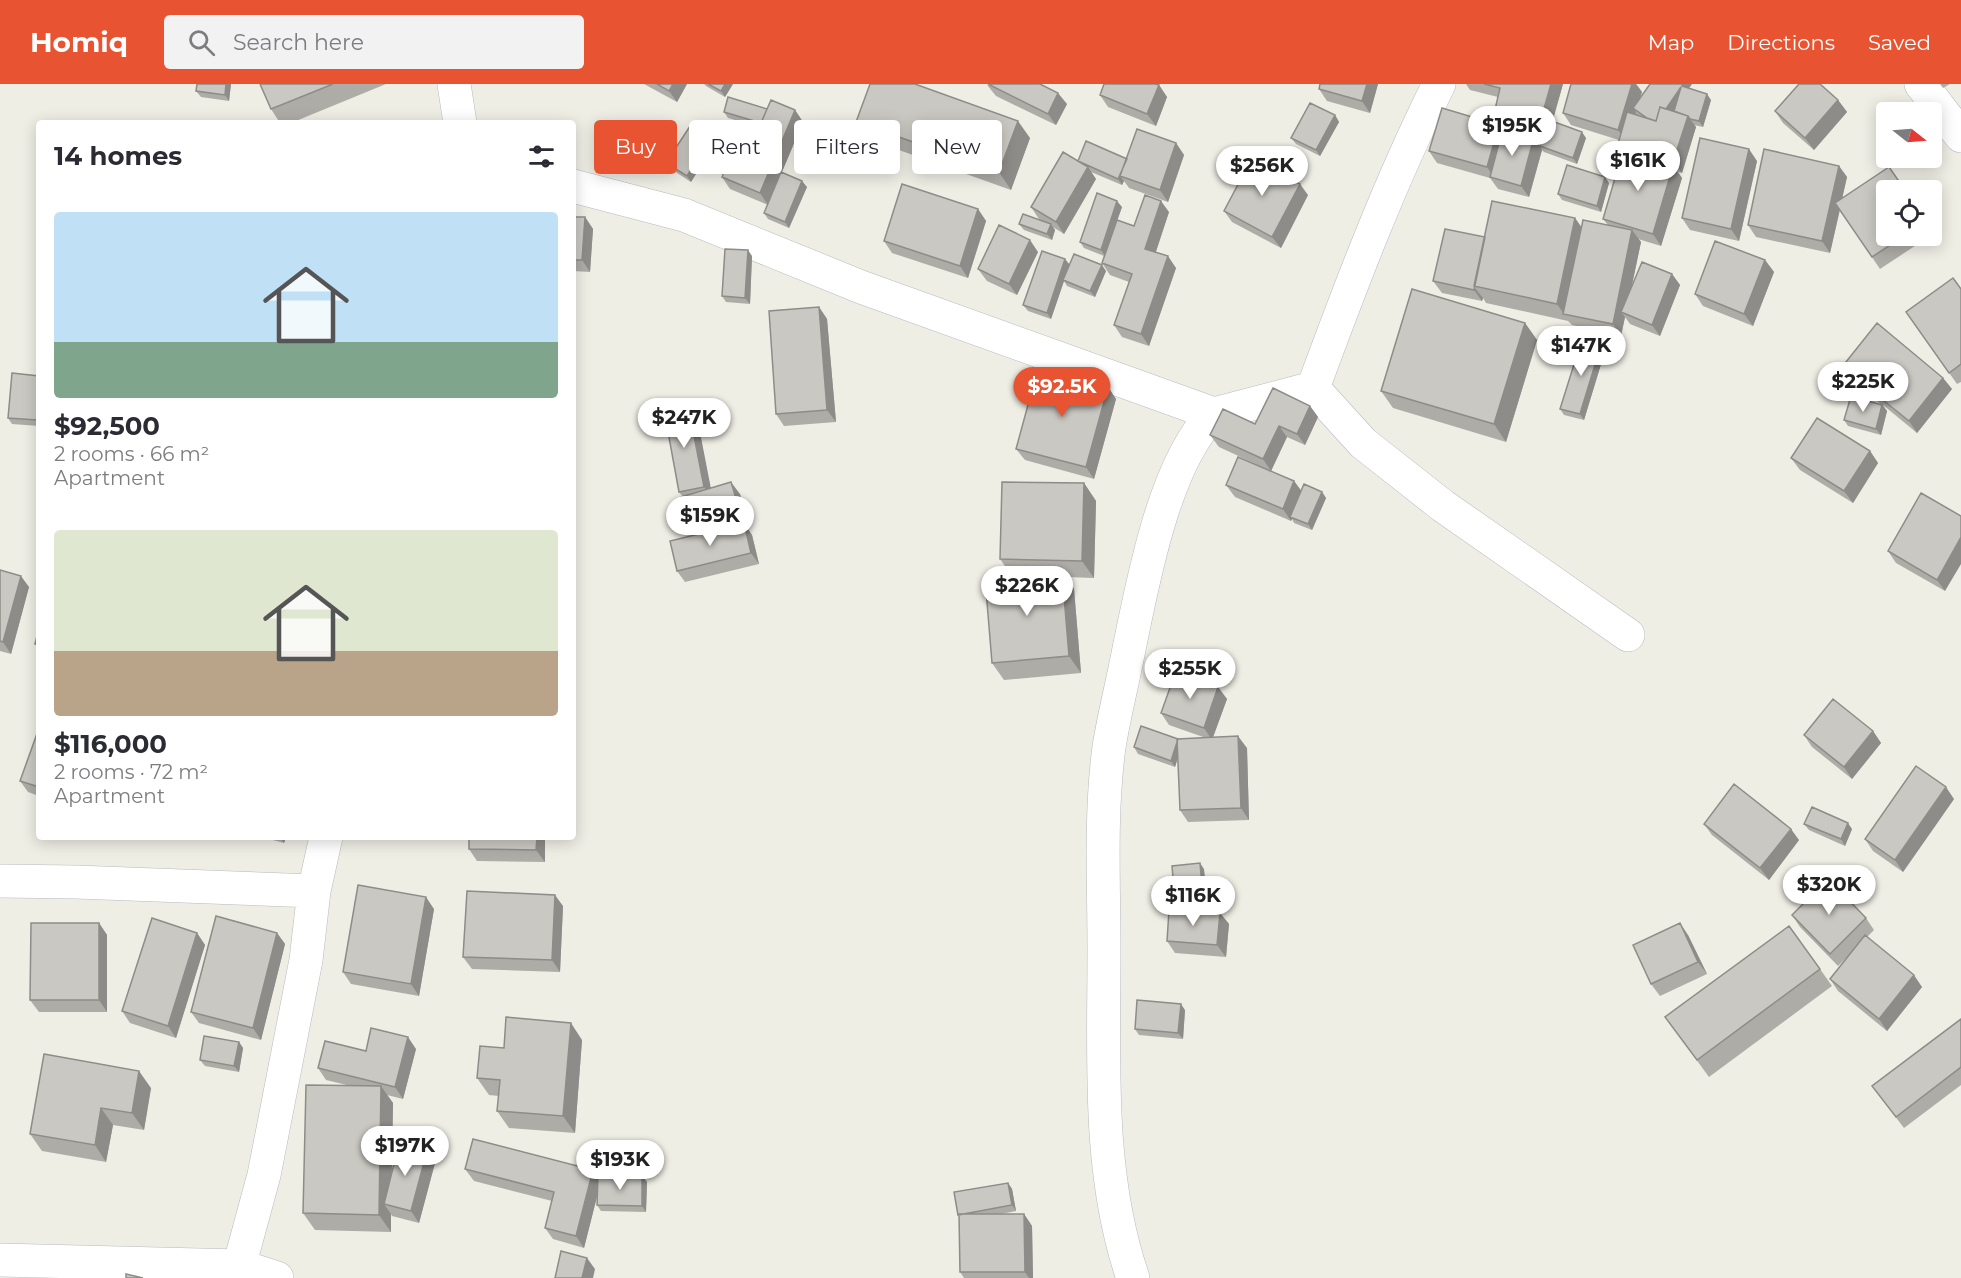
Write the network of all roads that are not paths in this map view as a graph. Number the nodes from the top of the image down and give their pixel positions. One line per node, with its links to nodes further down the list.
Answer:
1 (454, 84): 4 (street)
2 (1439, 84): 7 (street)
3 (1921, 84): 5 (street)
4 (460, 120)
5 (1961, 136)
6 (576, 187): 8 (street)
7 (1313, 388): 8 (street); 9 (street)
8 (1214, 414): 16 (street)
9 (1628, 635)
10 (325, 840): 12 (street)
11 (0, 881): 12 (street)
12 (314, 891): 14 (street)
13 (0, 1260): 14 (street)
14 (238, 1272): 15 (street)
15 (277, 1278)
16 (1133, 1278)

